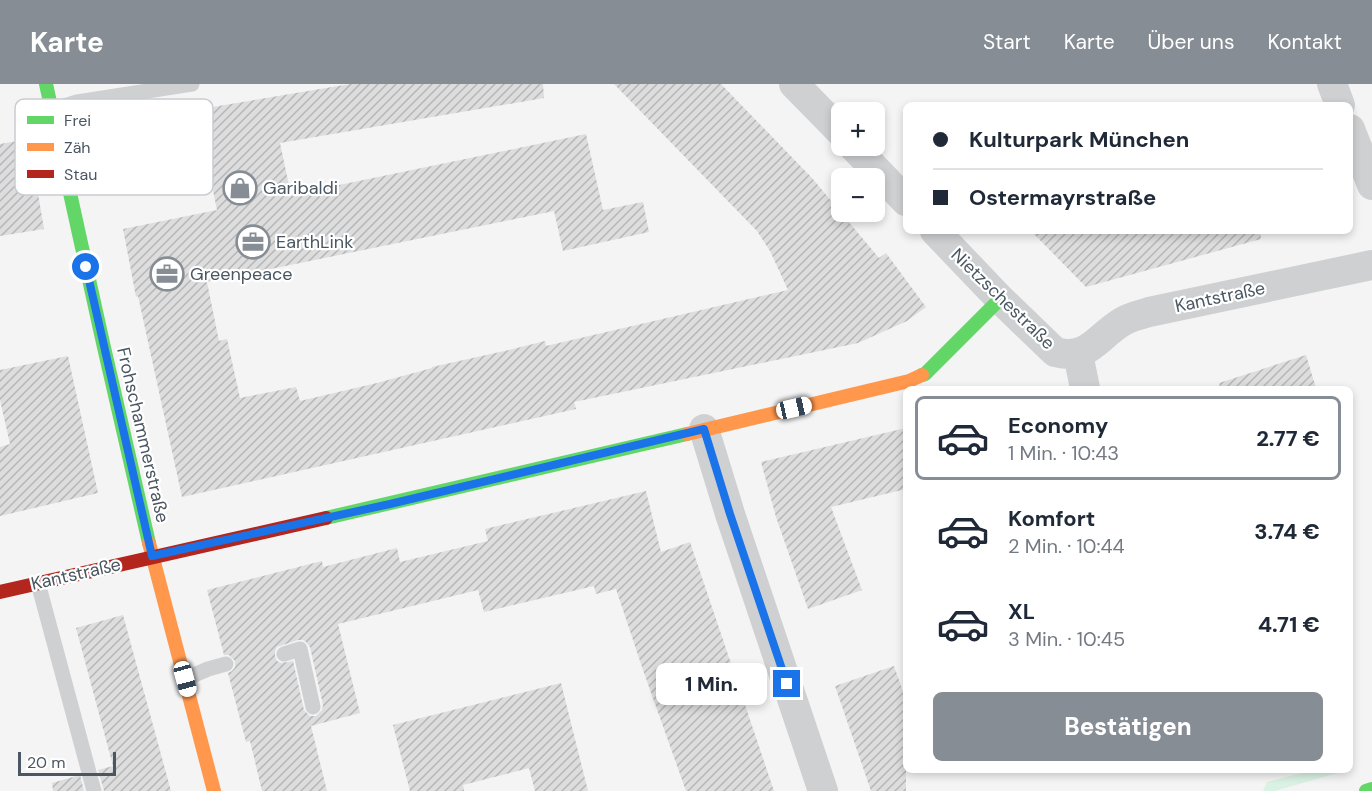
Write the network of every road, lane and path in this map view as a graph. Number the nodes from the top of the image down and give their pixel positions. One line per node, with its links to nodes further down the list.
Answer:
1 (46, 84): 5 (street, Frohschammerstraße)
2 (192, 84): 6 (lane)
3 (794, 84): 8 (street)
4 (1332, 84): 7 (street)
5 (49, 99)
6 (96, 99)
7 (1339, 102)
8 (831, 122)
9 (1353, 137): 11 (street)
10 (863, 156): 13 (street)
11 (1372, 185)
12 (70, 195): 20 (street, Frohschammerstraße)
13 (903, 198)
14 (938, 234): 16 (street, Nietzschestraße)
15 (1372, 265): 17 (street, Kantstraße)
16 (1000, 299): 17 (street, Nietzschestraße); 19 (street, Kantstraße)
17 (1078, 354): 18 (street, Nietzschestraße)
18 (1085, 386)
19 (704, 429): 20 (street, Kantstraße); 30 (street)
20 (152, 556): 21 (street, Kantstraße); 25 (street, Frohschammerstraße)
21 (38, 583): 22 (street, Kantstraße); 28 (lane)
22 (0, 592)
23 (284, 654): 26 (lane)
24 (226, 664): 25 (lane)
25 (185, 679): 29 (street, Frohschammerstraße)
26 (313, 707)
27 (1372, 789): 31 (street)
28 (94, 791)
29 (214, 791)
30 (823, 791)
31 (1366, 791)

